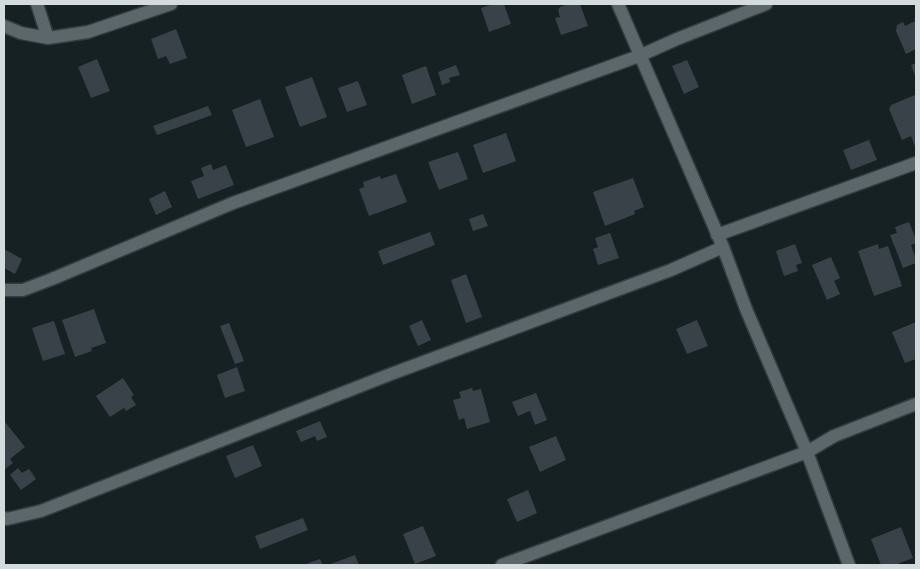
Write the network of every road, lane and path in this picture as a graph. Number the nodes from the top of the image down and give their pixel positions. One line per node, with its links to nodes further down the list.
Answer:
1 (37, 4): 6 (street)
2 (171, 4): 6 (street)
3 (618, 4): 7 (street)
4 (766, 4): 7 (street)
5 (4, 26): 6 (street)
6 (48, 38)
7 (639, 56): 9 (street); 11 (street)
8 (916, 163): 9 (street)
9 (717, 235): 10 (street)
10 (723, 247): 13 (street); 14 (street)
11 (4, 290)
12 (916, 404): 13 (street)
13 (807, 452): 15 (street); 16 (street)
14 (4, 518)
15 (502, 565)
16 (849, 565)

